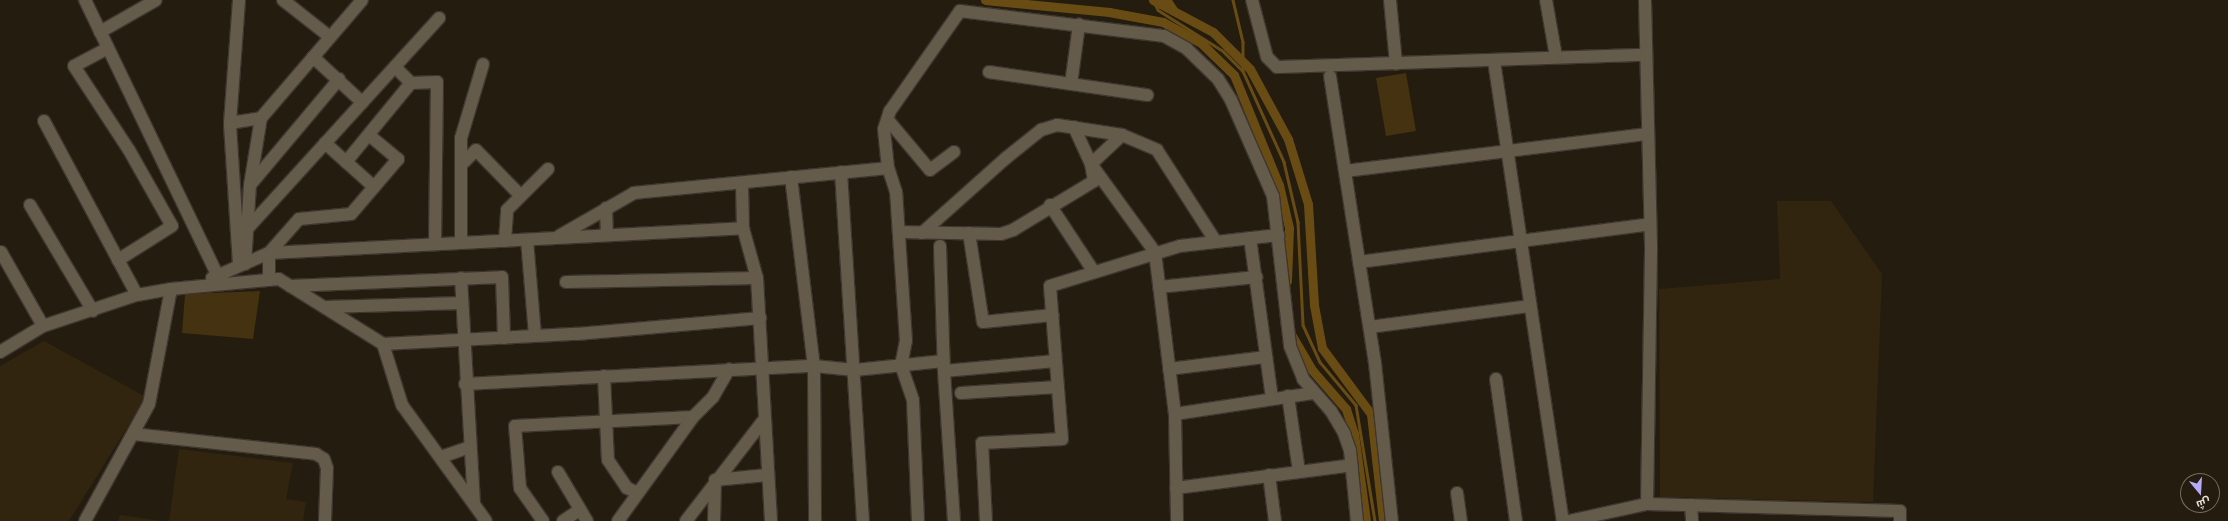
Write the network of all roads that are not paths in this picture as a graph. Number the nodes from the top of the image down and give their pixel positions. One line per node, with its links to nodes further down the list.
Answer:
1 (85, 0): 12 (street)
2 (156, 0): 12 (street)
3 (239, 0): 32 (street)
4 (283, 0): 13 (street)
5 (362, 0): 13 (street)
6 (1252, 0): 20 (street)
7 (1390, 0): 20 (street)
8 (1546, 0): 17 (street)
9 (1645, 0): 15 (street)
10 (439, 18): 21 (street)
11 (1079, 25): 26 (street); 30 (street); 62 (street)
12 (100, 32): 14 (street)
13 (330, 37): 16 (street)
14 (108, 48): 75 (street); 79 (street)
15 (1646, 55): 17 (street); 34 (street)
16 (314, 57): 24 (street); 29 (street)
17 (1556, 57): 18 (street)
18 (1494, 61): 20 (street); 38 (street)
19 (483, 64): 42 (street)
20 (1396, 64)
21 (395, 67): 25 (street); 28 (street)
22 (989, 72): 26 (street)
23 (1330, 76): 45 (street)
24 (339, 78): 28 (street); 49 (street)
25 (412, 83): 35 (street); 70 (street)
26 (1071, 84): 27 (street)
27 (1147, 95)
28 (362, 102): 37 (street)
29 (261, 118): 32 (street); 49 (street)
30 (888, 120): 39 (street); 43 (street)
31 (44, 121): 75 (street)
32 (230, 123): 77 (street)
33 (1074, 128): 36 (street); 41 (street); 59 (street)
34 (1648, 134): 38 (street); 55 (street)
35 (369, 135): 40 (street); 50 (street)
36 (1122, 135): 41 (street); 68 (street)
37 (325, 143): 40 (street); 56 (street)
38 (1506, 151): 45 (street); 66 (street)
39 (954, 152)
40 (346, 162): 50 (street)
41 (1091, 164): 53 (street); 73 (street)
42 (461, 165): 51 (street); 69 (street)
43 (888, 168): 46 (street); 58 (street)
44 (548, 169): 51 (street)
45 (1345, 171): 76 (street)
46 (841, 172): 47 (street); 111 (street)
47 (791, 177): 48 (street); 105 (street)
48 (742, 184): 54 (street); 57 (street)
49 (250, 185): 56 (street)
50 (374, 187): 74 (street)
51 (521, 196): 67 (street)
52 (30, 205): 93 (street)
53 (1050, 205): 60 (street); 78 (street)
54 (606, 208): 61 (street); 63 (street)
55 (1650, 224): 66 (street); 137 (street)
56 (248, 228): 77 (street)
57 (743, 228): 61 (street); 82 (street)
58 (900, 232): 59 (street); 106 (street)
59 (922, 233): 60 (street)
60 (969, 233): 94 (street)
61 (607, 235): 63 (street)
62 (1278, 235): 64 (street); 116 (street)
63 (556, 238): 65 (street)
64 (1250, 238): 68 (street); 80 (street)
65 (527, 240): 67 (street); 98 (street)
66 (1519, 240): 76 (street); 91 (street)
67 (505, 241): 69 (street)
68 (1216, 242): 73 (street)
69 (461, 243): 70 (street)
70 (435, 244): 74 (street)
71 (940, 246): 107 (street)
72 (1, 252): 96 (street)
73 (1155, 252): 78 (street); 87 (street)
74 (269, 253): 77 (street); 83 (street)
75 (118, 260): 89 (street)
76 (1360, 262): 97 (street)
77 (242, 265): 79 (street)
78 (1094, 272): 94 (street)
79 (218, 276): 86 (street)
80 (1256, 277): 87 (street); 103 (street)
81 (461, 278): 85 (street); 90 (street); 99 (street)
82 (757, 278): 84 (street); 95 (street)
83 (269, 280): 85 (street); 86 (street)
84 (566, 282)
85 (290, 286): 92 (street)
86 (193, 287): 88 (street)
87 (1159, 287): 109 (street)
88 (171, 289): 89 (street); 124 (street)
89 (137, 295): 93 (street)
90 (462, 303): 92 (street); 100 (street)
91 (1529, 306): 97 (street); 161 (street)
92 (324, 307): 101 (street)
93 (93, 311): 96 (street)
94 (1053, 316): 104 (street)
95 (760, 318): 98 (street); 108 (street)
96 (43, 326): 102 (street)
97 (1370, 327): 158 (street)
98 (535, 336): 99 (street)
99 (504, 338): 100 (street)
100 (462, 340): 101 (street); 114 (street)
101 (383, 344): 126 (street)
102 (2, 346)
103 (1266, 357): 109 (street); 119 (street)
104 (1056, 362): 107 (street); 115 (street)
105 (814, 366): 108 (street); 111 (street); 150 (street)
106 (901, 366): 107 (street); 111 (street); 152 (street)
107 (944, 366): 153 (street)
108 (761, 369): 110 (street); 123 (street)
109 (1169, 369): 120 (street)
110 (729, 370): 112 (street); 121 (street)
111 (855, 370): 151 (street)
112 (604, 376): 114 (street); 122 (street)
113 (1496, 379): 160 (street)
114 (465, 384): 125 (street)
115 (1058, 387): 117 (street); 154 (street)
116 (1314, 392): 118 (street); 127 (street)
117 (961, 393)
118 (1288, 396): 119 (street); 128 (street)
119 (1272, 399): 120 (street)
120 (1175, 414): 133 (street)
121 (693, 417): 122 (street); 134 (street)
122 (603, 421): 134 (street); 143 (street)
123 (763, 421): 130 (street); 132 (street)
124 (133, 434): 140 (street); 141 (street)
125 (470, 447): 126 (street); 136 (street)
126 (441, 457): 136 (street)
127 (1352, 465): 128 (street); 157 (street)
128 (1299, 471): 131 (street)
129 (558, 472): 139 (street)
130 (767, 475): 132 (street); 149 (street)
131 (1269, 475): 133 (street); 156 (street)
132 (715, 480): 147 (street); 148 (street)
133 (1176, 488): 155 (street)
134 (638, 493): 146 (street)
135 (1457, 493): 159 (street)
136 (474, 502): 142 (street)
137 (1648, 504): 138 (street); 162 (street)
138 (1691, 505): 163 (street); 164 (street)
139 (578, 511): 144 (street); 145 (street)
140 (85, 520)
141 (325, 521)
142 (486, 521)
143 (543, 521)
144 (563, 521)
145 (587, 521)
146 (618, 521)
147 (686, 521)
148 (714, 521)
149 (771, 521)
150 (815, 521)
151 (863, 521)
152 (918, 521)
153 (954, 521)
154 (986, 521)
155 (1177, 521)
156 (1275, 521)
157 (1357, 521)
158 (1392, 521)
159 (1461, 521)
160 (1516, 521)
161 (1563, 521)
162 (1569, 521)
163 (1692, 521)
164 (1900, 521)

